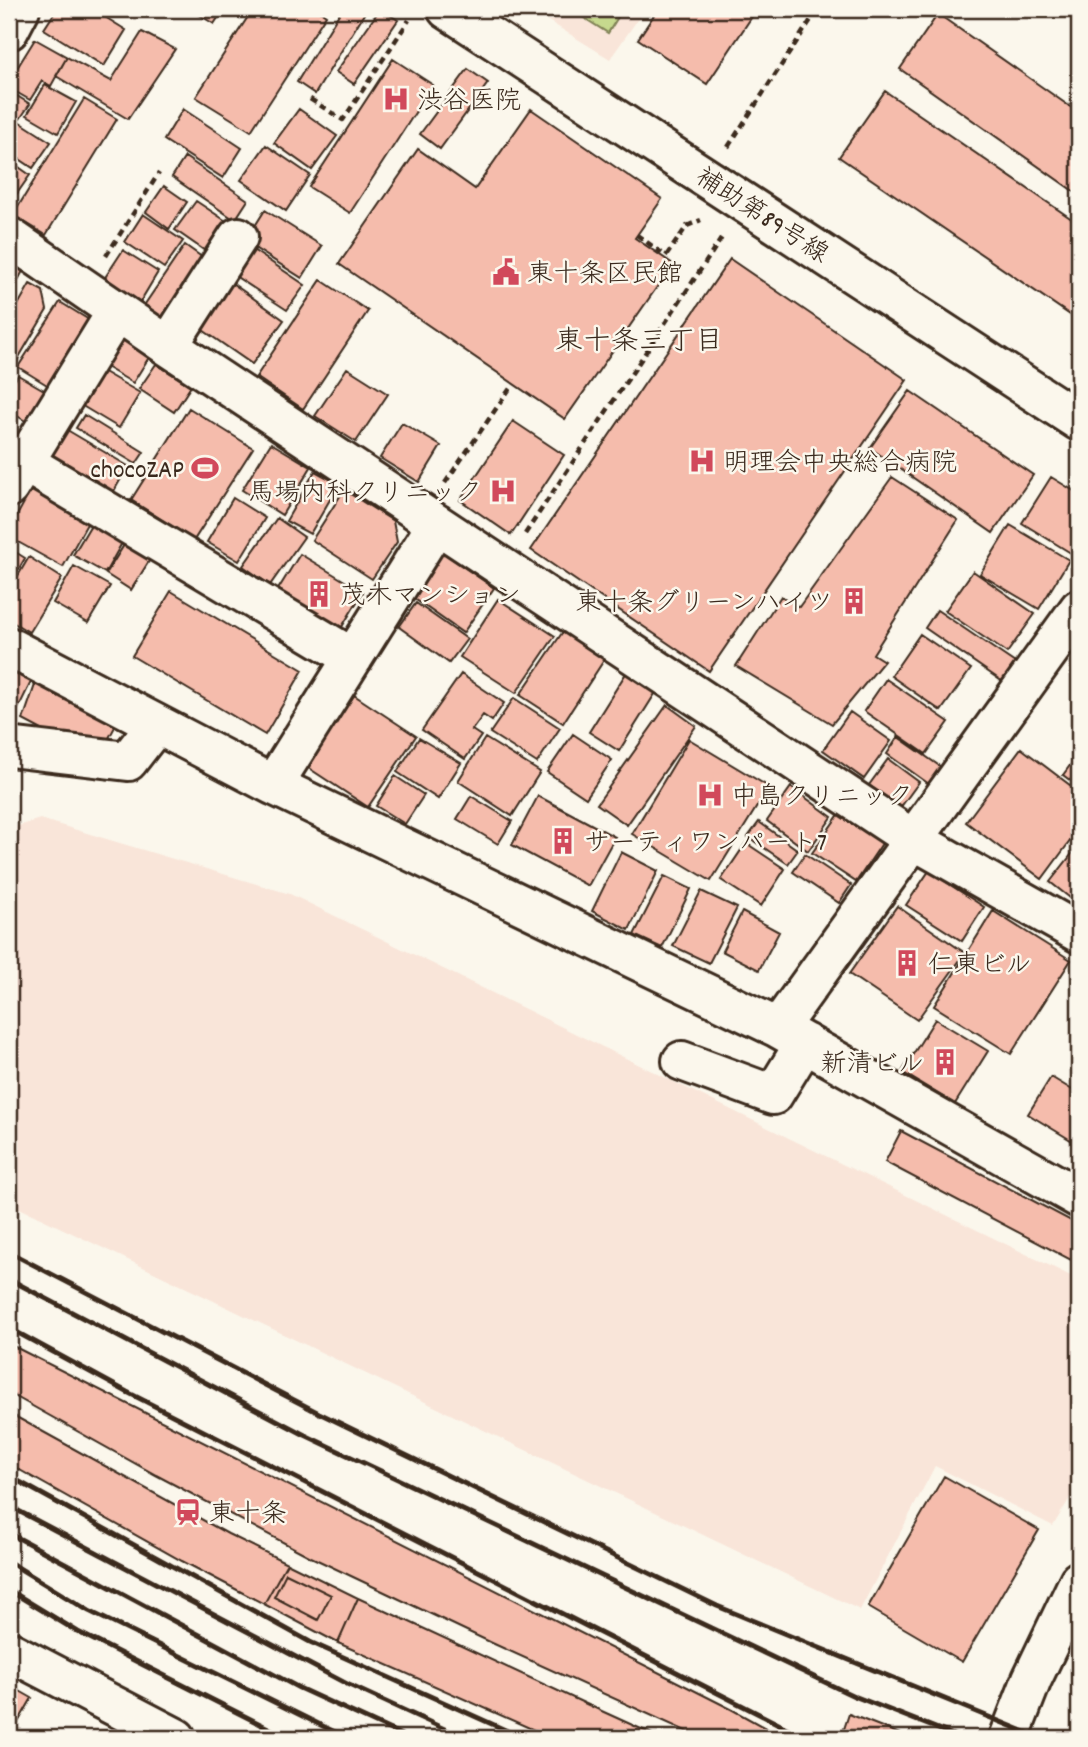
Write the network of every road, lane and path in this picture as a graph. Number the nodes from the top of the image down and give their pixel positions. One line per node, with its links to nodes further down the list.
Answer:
1 (20, 9): 5 (street)
2 (447, 9): 18 (street, 補助第89号線)
3 (818, 9): 7 (path)
4 (408, 20): 6 (path)
5 (9, 30)
6 (310, 99)
7 (727, 148)
8 (159, 173): 14 (path)
9 (687, 226): 11 (path)
10 (726, 232): 21 (path)
11 (637, 235)
12 (9, 237): 14 (street)
13 (238, 237): 16 (street)
14 (84, 289): 15 (street)
15 (117, 311): 16 (street); 19 (street)
16 (168, 346): 20 (street)
17 (513, 384): 20 (path)
18 (1079, 421)
19 (16, 474): 24 (street)
20 (430, 519): 21 (street); 24 (street)
21 (503, 567): 28 (street)
22 (1079, 610): 28 (street)
23 (9, 646): 25 (street)
24 (353, 658): 27 (street)
25 (156, 725): 26 (street); 27 (street)
26 (9, 747)
27 (273, 785): 30 (street)
28 (914, 840): 29 (street); 30 (street)
29 (1079, 933)
30 (792, 1035): 31 (street); 32 (street)
31 (682, 1061)
32 (1079, 1198)
33 (1079, 1581): 36 (street)
34 (9, 1651): 35 (street)
35 (176, 1738)
36 (1009, 1738)

